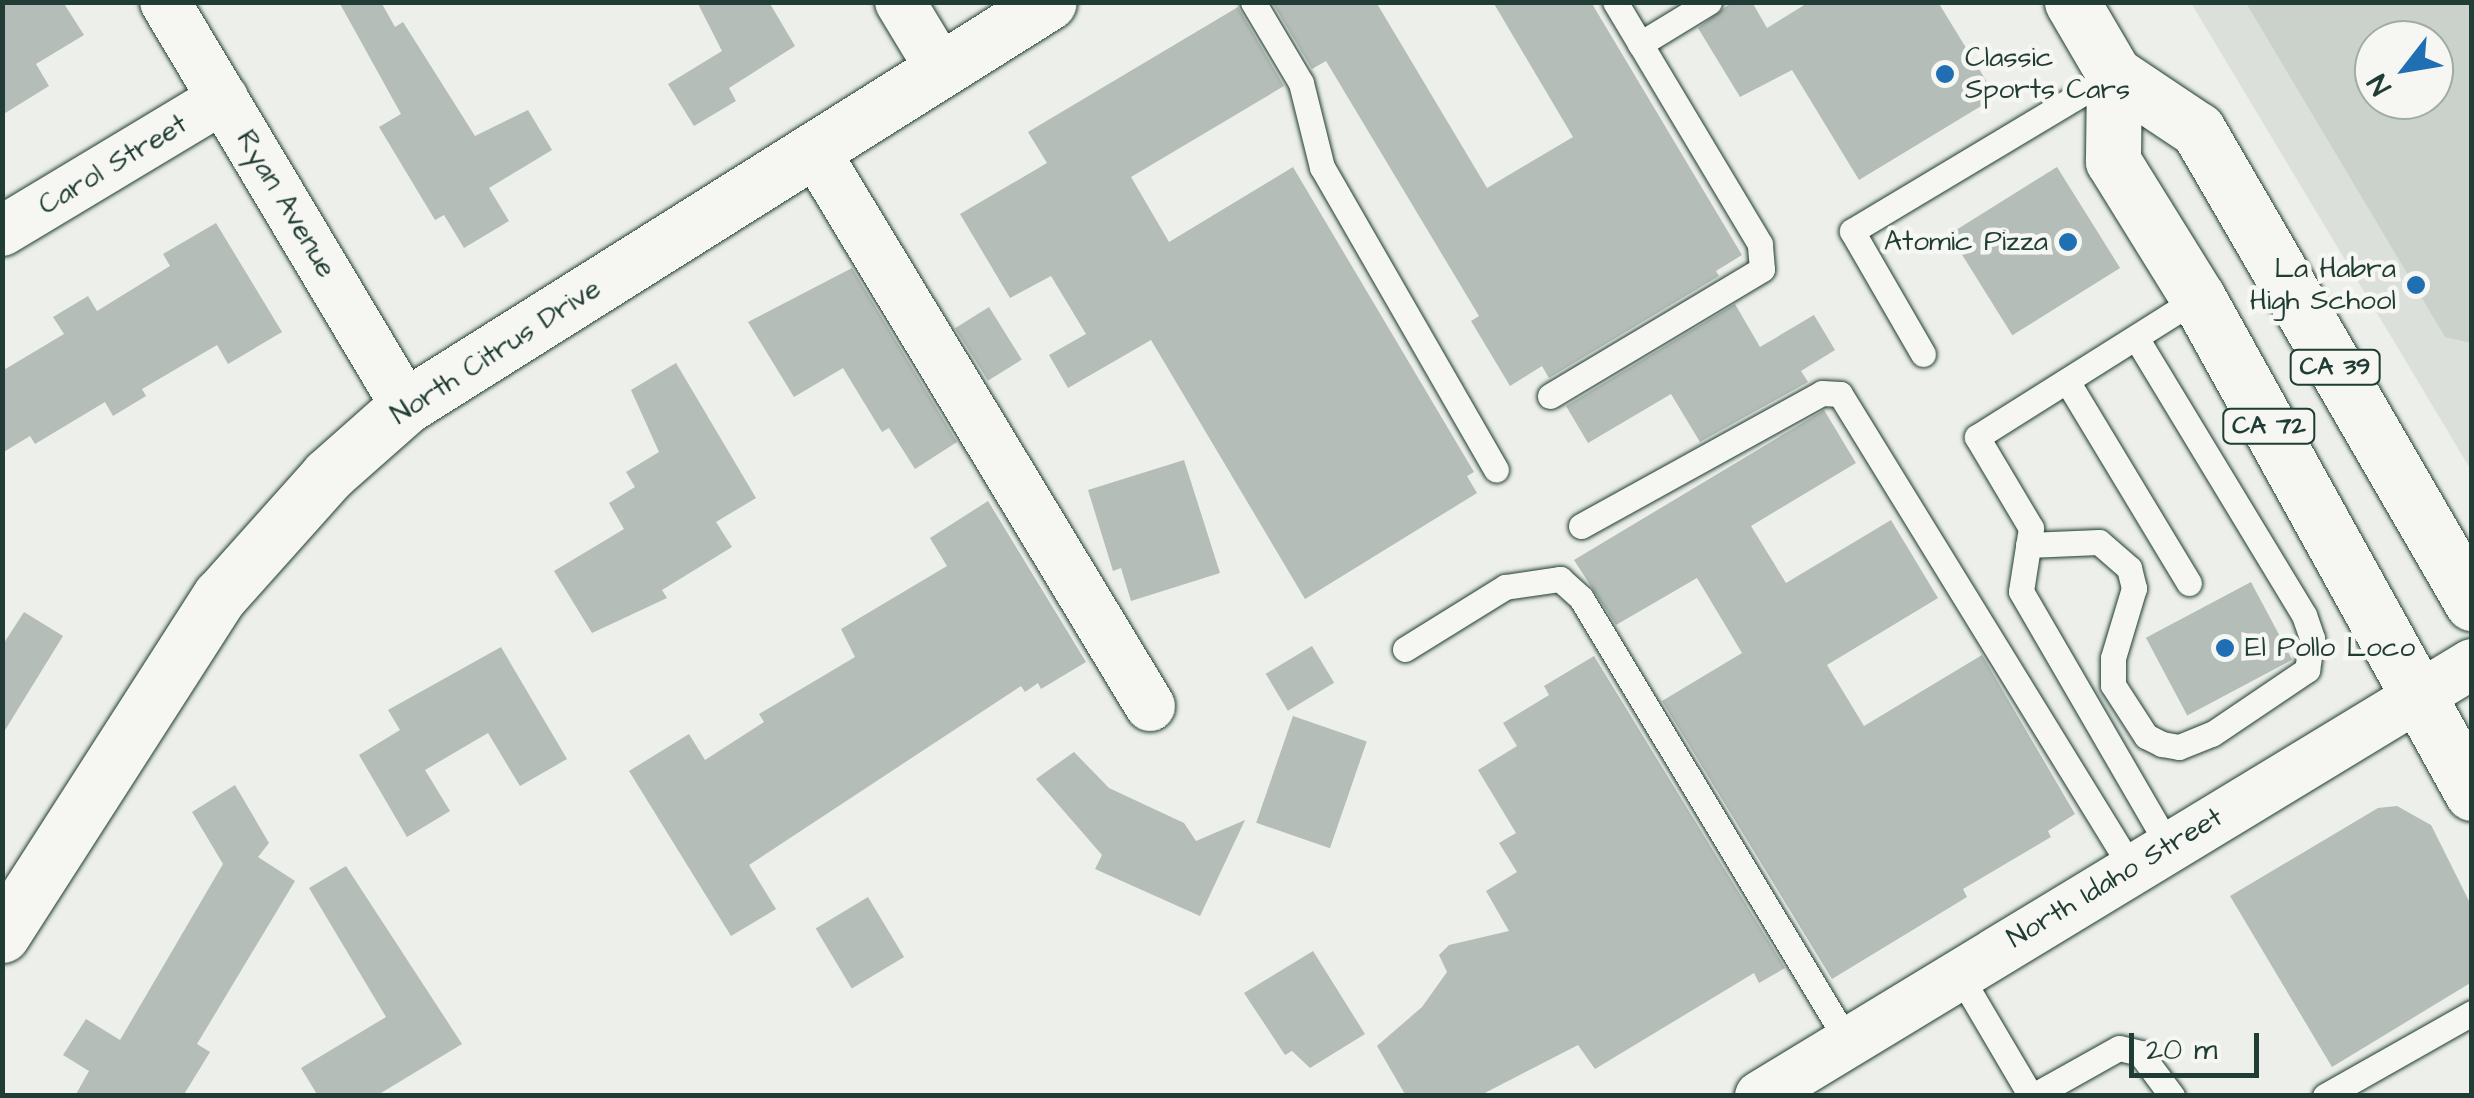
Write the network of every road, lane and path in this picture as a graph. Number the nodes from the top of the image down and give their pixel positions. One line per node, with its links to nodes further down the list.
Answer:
1 (165, 2): 11 (street, Ryan Avenue)
2 (900, 2): 9 (street)
3 (1049, 2): 9 (main road, North Citrus Drive)
4 (1253, 2): 20 (lane)
5 (1615, 2): 8 (lane)
6 (1709, 2): 8 (lane)
7 (2072, 2): 10 (main road, CA 39)
8 (1640, 44): 18 (lane)
9 (940, 68): 12 (main road, North Citrus Drive)
10 (2114, 74): 14 (main road, CA 72); 16 (lane); 24 (main road, CA 39)
11 (223, 98): 13 (street, Carol Street); 19 (street, Ryan Avenue)
12 (813, 148): 19 (main road, North Citrus Drive); 28 (street)
13 (2, 231)
14 (2198, 298): 15 (lane); 27 (main road, CA 72)
15 (2137, 339): 17 (lane); 22 (lane)
16 (1923, 354)
17 (2067, 382): 22 (lane); 23 (lane)
18 (1550, 396)
19 (406, 406): 31 (main road, North Citrus Drive)
20 (1496, 469)
21 (1581, 526): 30 (lane)
22 (2028, 545): 30 (lane)
23 (2188, 583)
24 (2472, 603)
25 (1405, 649): 34 (lane)
26 (2472, 664): 27 (street, North Idaho Street)
27 (2420, 695): 29 (main road); 30 (street, North Idaho Street)
28 (1150, 706)
29 (2472, 793)
30 (2150, 856): 32 (street, North Idaho Street)
31 (2, 935)
32 (1959, 974): 34 (street, North Idaho Street); 37 (lane)
33 (2472, 1013): 35 (lane)
34 (1848, 1042): 36 (street, North Idaho Street)
35 (2323, 1095)
36 (1760, 1096)
37 (2032, 1096): 38 (lane)
38 (2172, 1096)

